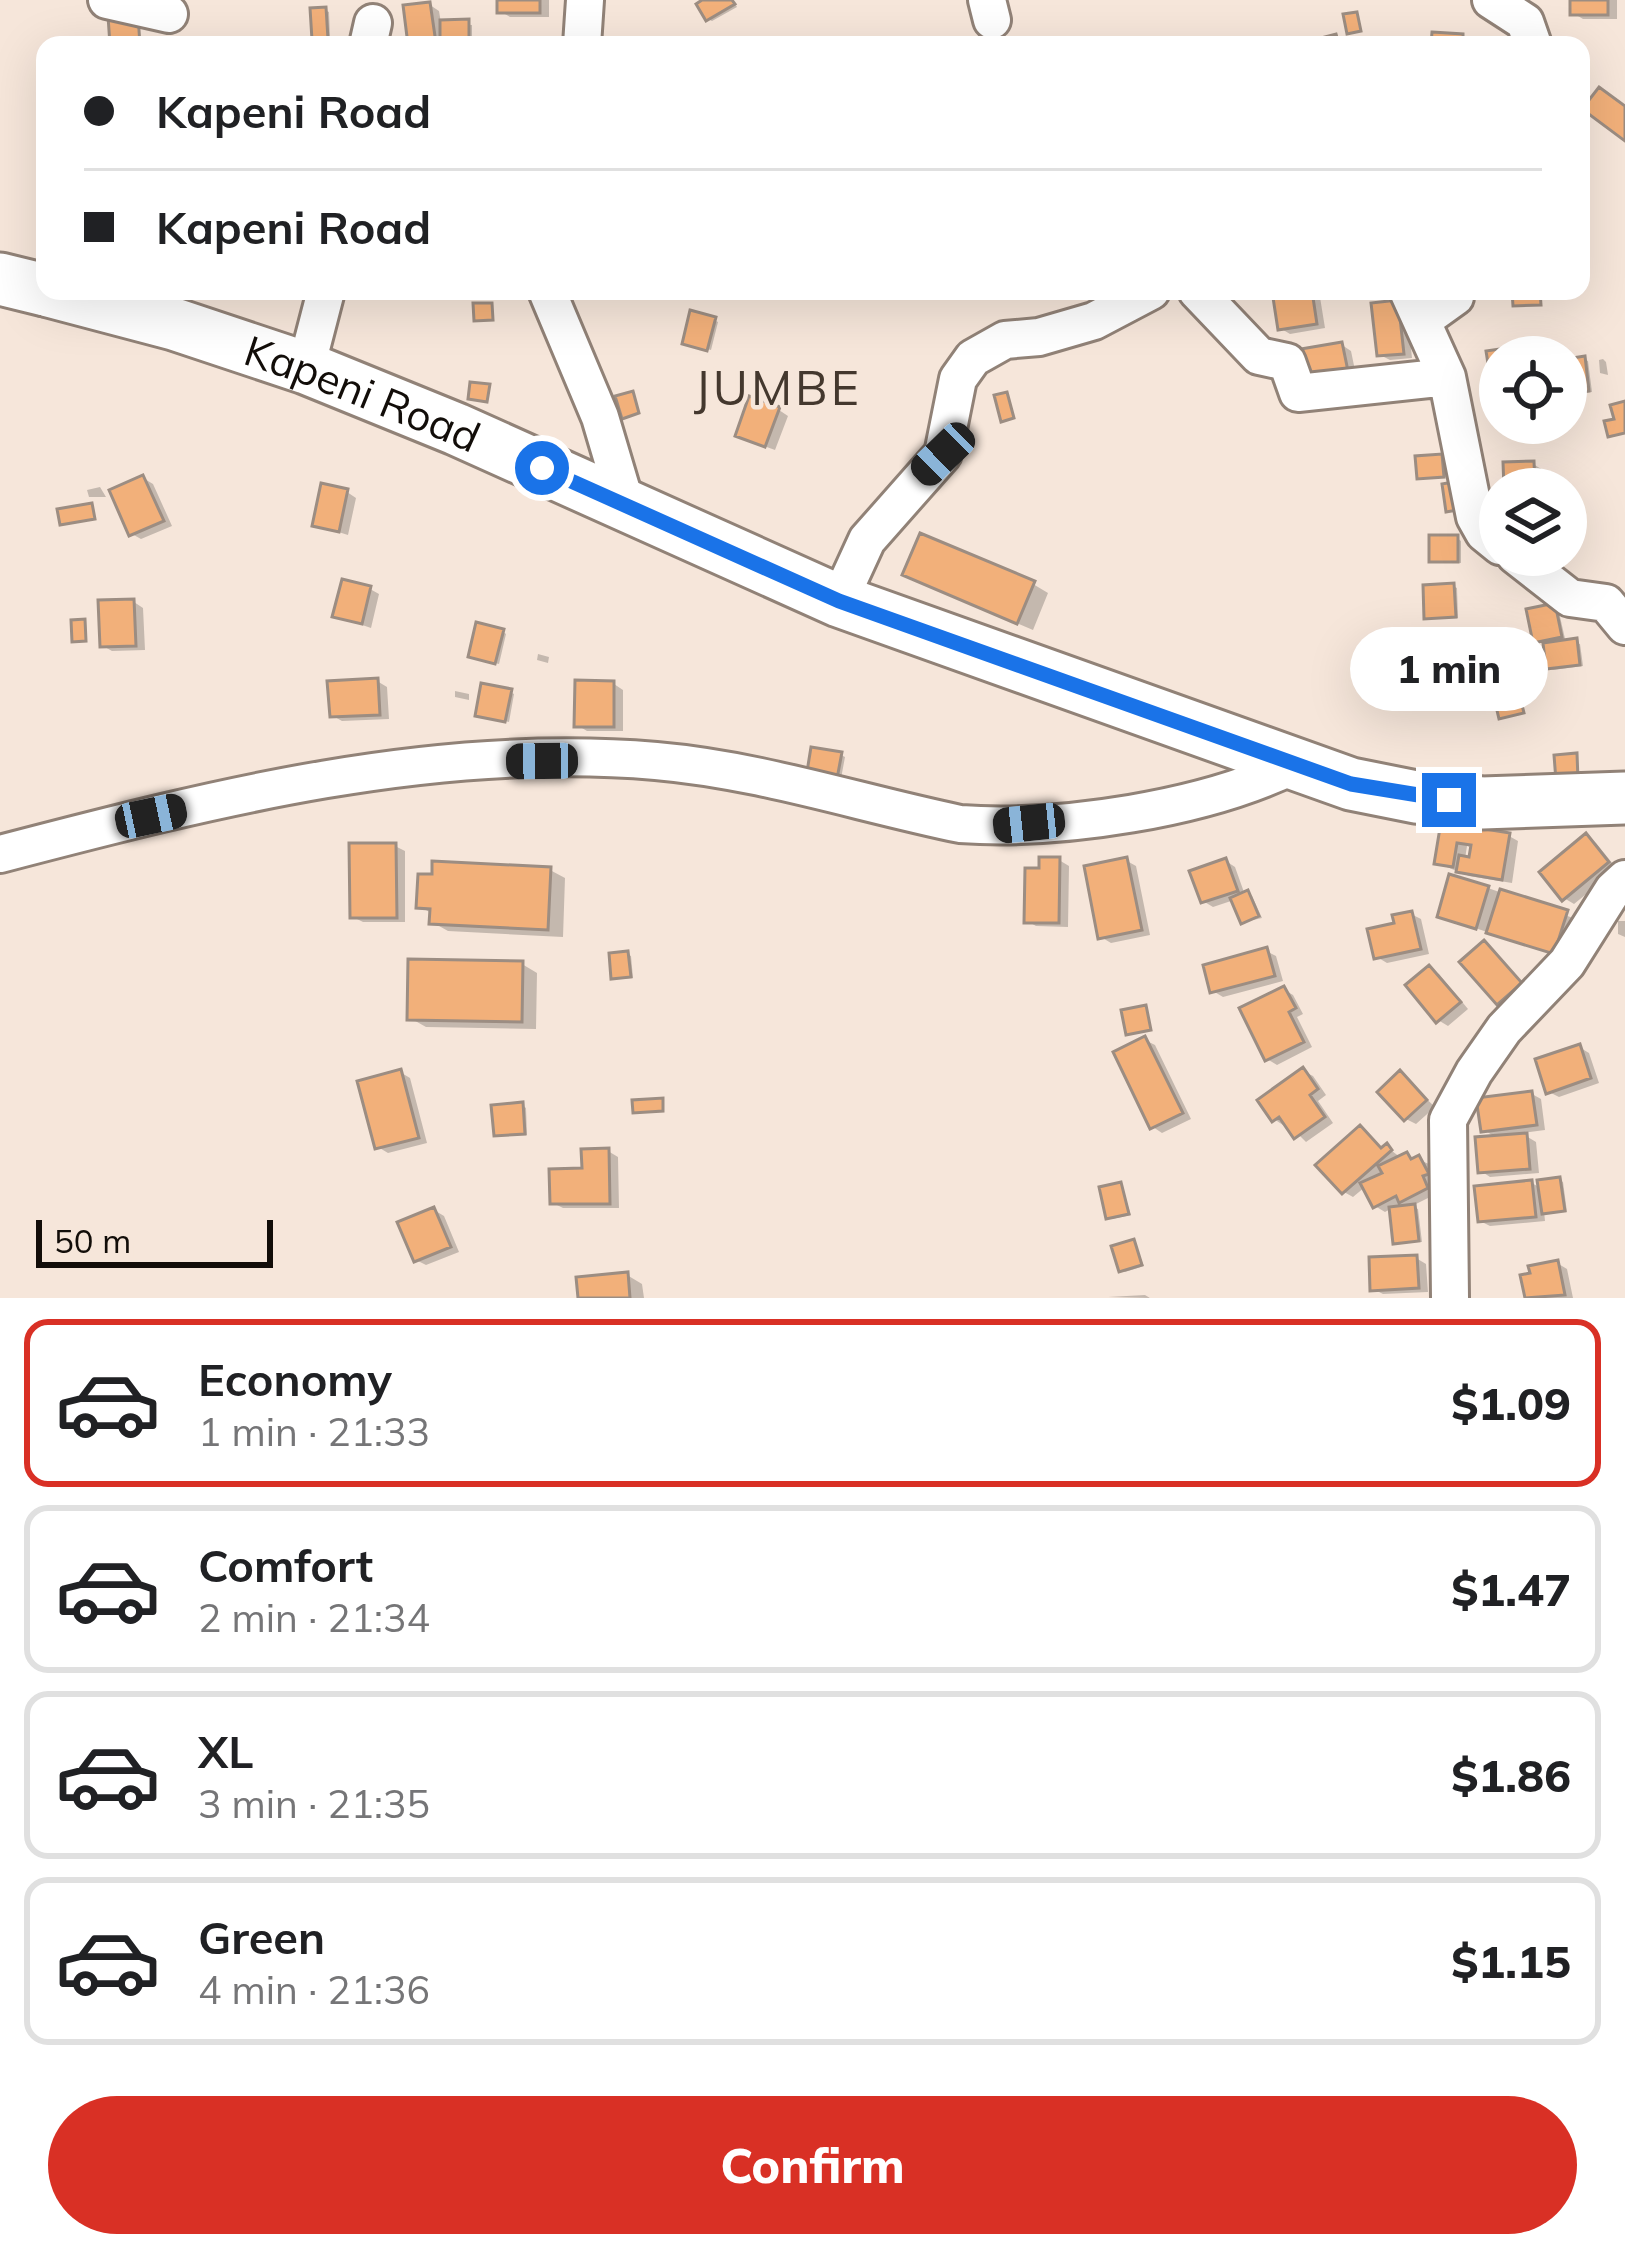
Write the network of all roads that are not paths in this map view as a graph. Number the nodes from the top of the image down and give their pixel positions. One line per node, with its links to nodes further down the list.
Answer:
1 (107, 0): 4 (street)
2 (585, 0): 5 (street)
3 (1491, 0): 6 (street)
4 (169, 14)
5 (583, 36)
6 (1530, 36)
7 (0, 279): 8 (main road, Kapeni Road)
8 (36, 288)
9 (82, 300): 15 (main road, Kapeni Road)
10 (324, 300): 15 (street)
11 (551, 300): 17 (street)
12 (1133, 300): 20 (street)
13 (1206, 300): 16 (street)
14 (1415, 306): 16 (street)
15 (306, 368): 17 (main road, Kapeni Road)
16 (1448, 376): 18 (street)
17 (627, 508): 20 (main road, Kapeni Road)
18 (1479, 524)
19 (1542, 576): 21 (street)
20 (839, 601): 22 (main road, Kapeni Road)
21 (1625, 626)
22 (1294, 765): 23 (main road, Kapeni Road); 24 (street)
23 (1625, 798)
24 (0, 854)
25 (1625, 878): 26 (street)
26 (1450, 1298)

